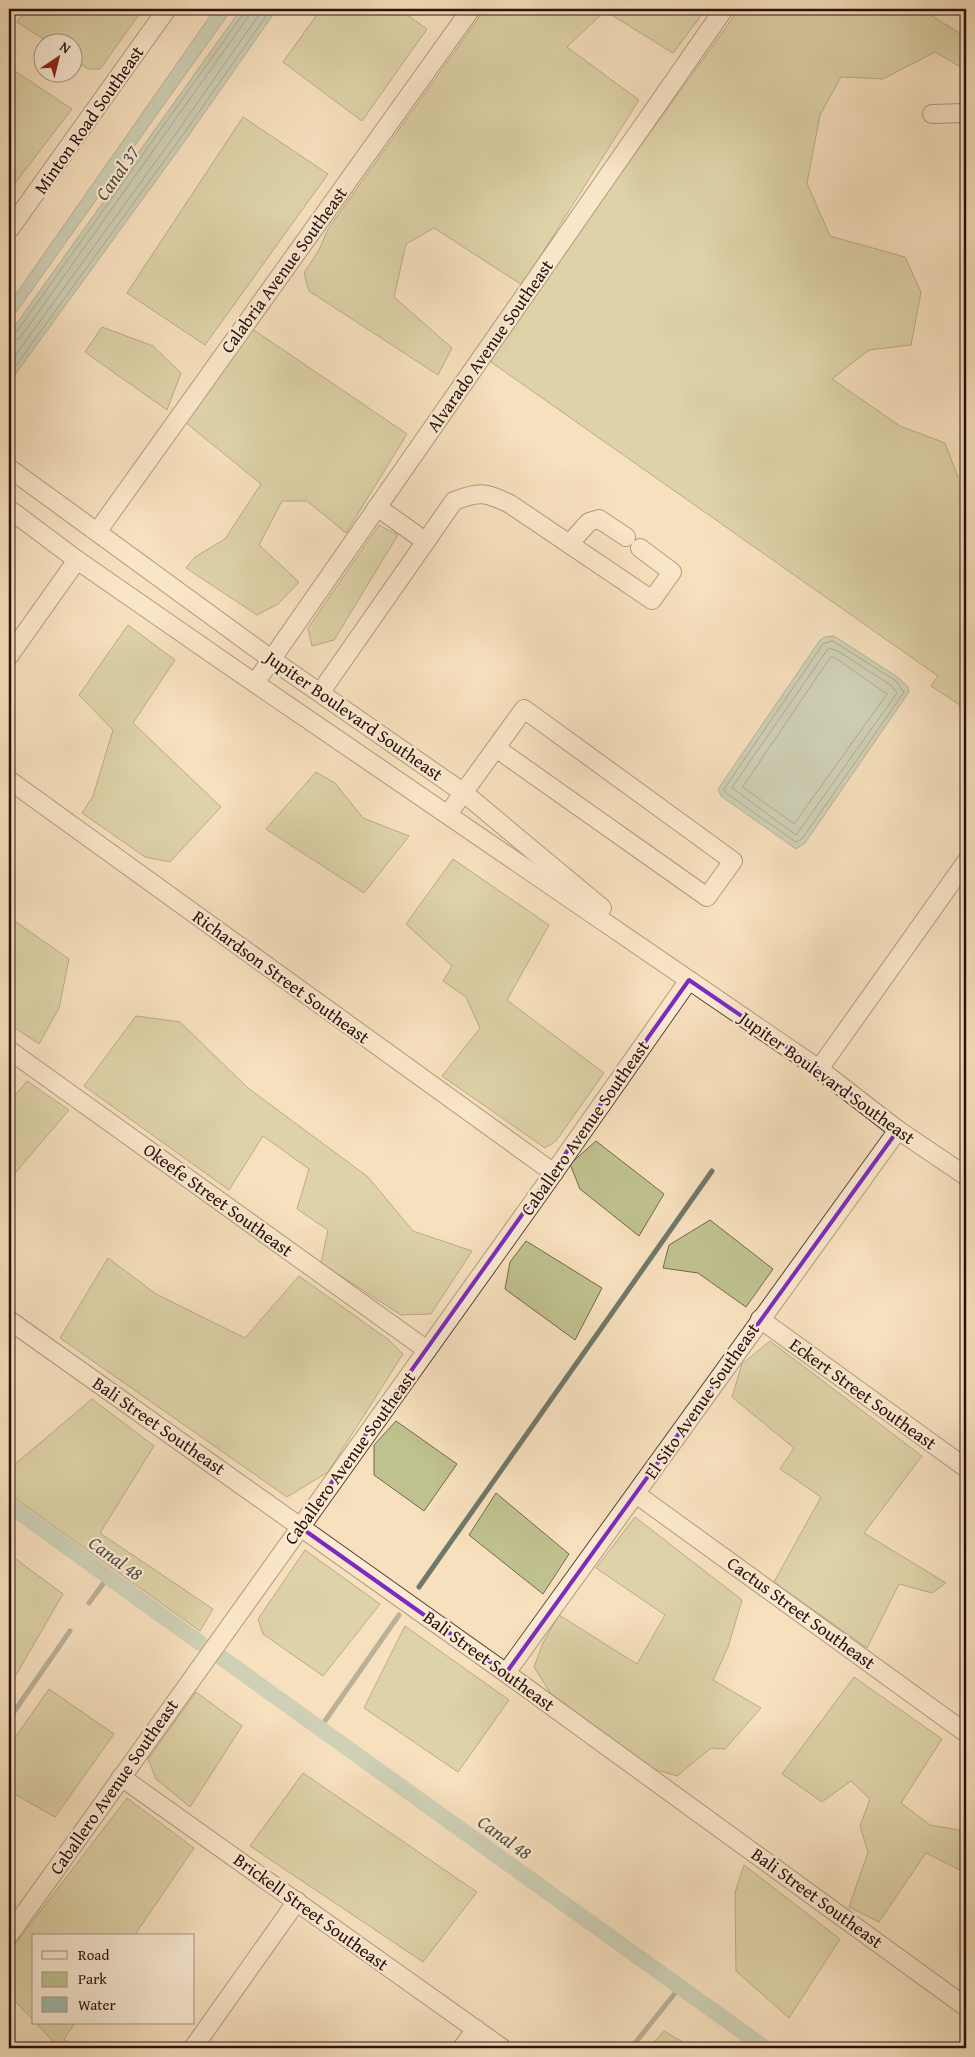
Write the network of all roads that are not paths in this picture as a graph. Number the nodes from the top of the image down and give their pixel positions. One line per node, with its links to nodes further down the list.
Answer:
1 (167, 9): 6 (street, Minton Road Southeast)
2 (471, 9): 10 (street, Calabria Avenue Southeast)
3 (724, 9): 8 (street, Alvarado Avenue Southeast)
4 (966, 113): 5 (street)
5 (932, 114)
6 (9, 230)
7 (9, 468): 10 (street, Jupiter Boulevard Southeast)
8 (377, 507): 12 (street); 17 (street, Alvarado Avenue Southeast)
9 (9, 509): 15 (street, Jupiter Boulevard Southeast)
10 (97, 532): 17 (street, Jupiter Boulevard Southeast)
11 (626, 537): 13 (street)
12 (425, 540): 13 (street); 19 (street)
13 (569, 544): 14 (street)
14 (640, 548)
15 (77, 560): 16 (street); 18 (street, Jupiter Boulevard Southeast)
16 (9, 656)
17 (271, 659): 18 (street, Alvarado Avenue Southeast); 19 (street, Jupiter Boulevard Southeast)
18 (255, 683): 23 (street, Jupiter Boulevard Southeast)
19 (320, 693): 22 (street, Jupiter Boulevard Southeast)
20 (496, 748): 20 (street); 22 (street)
21 (9, 780): 29 (street, Richardson Street Southeast)
22 (464, 793): 23 (street); 25 (street, Jupiter Boulevard Southeast)
23 (448, 814): 25 (street, Jupiter Boulevard Southeast)
24 (966, 862): 27 (street)
25 (689, 980): 27 (street, Jupiter Boulevard Southeast); 29 (street, Caballero Avenue Southeast)
26 (9, 1050): 33 (street, Okeefe Street Southeast)
27 (819, 1069): 28 (street, Jupiter Boulevard Southeast)
28 (898, 1130): 30 (street, Jupiter Boulevard Southeast); 31 (street, El Sito Avenue Southeast)
29 (554, 1173): 33 (street, Caballero Avenue Southeast)
30 (966, 1176)
31 (760, 1319): 34 (street, Eckert Street Southeast); 35 (street, El Sito Avenue Southeast)
32 (9, 1320): 36 (street, Bali Street Southeast)
33 (427, 1350): 36 (street, Caballero Avenue Southeast)
34 (966, 1468)
35 (636, 1494): 37 (street, El Sito Avenue Southeast); 38 (street, Cactus Street Southeast)
36 (300, 1527): 37 (street, Bali Street Southeast); 39 (street, Caballero Avenue Southeast)
37 (506, 1673): 42 (street, Bali Street Southeast)
38 (966, 1733)
39 (121, 1777): 40 (street, Brickell Street Southeast); 41 (street, Caballero Avenue Southeast)
40 (296, 1901): 43 (street, Brickell Street Southeast); 44 (street)
41 (9, 1934)
42 (966, 2007)
43 (476, 2030): 45 (street); 46 (street, Brickell Street Southeast)
44 (193, 2048)
45 (462, 2048)
46 (502, 2048)

